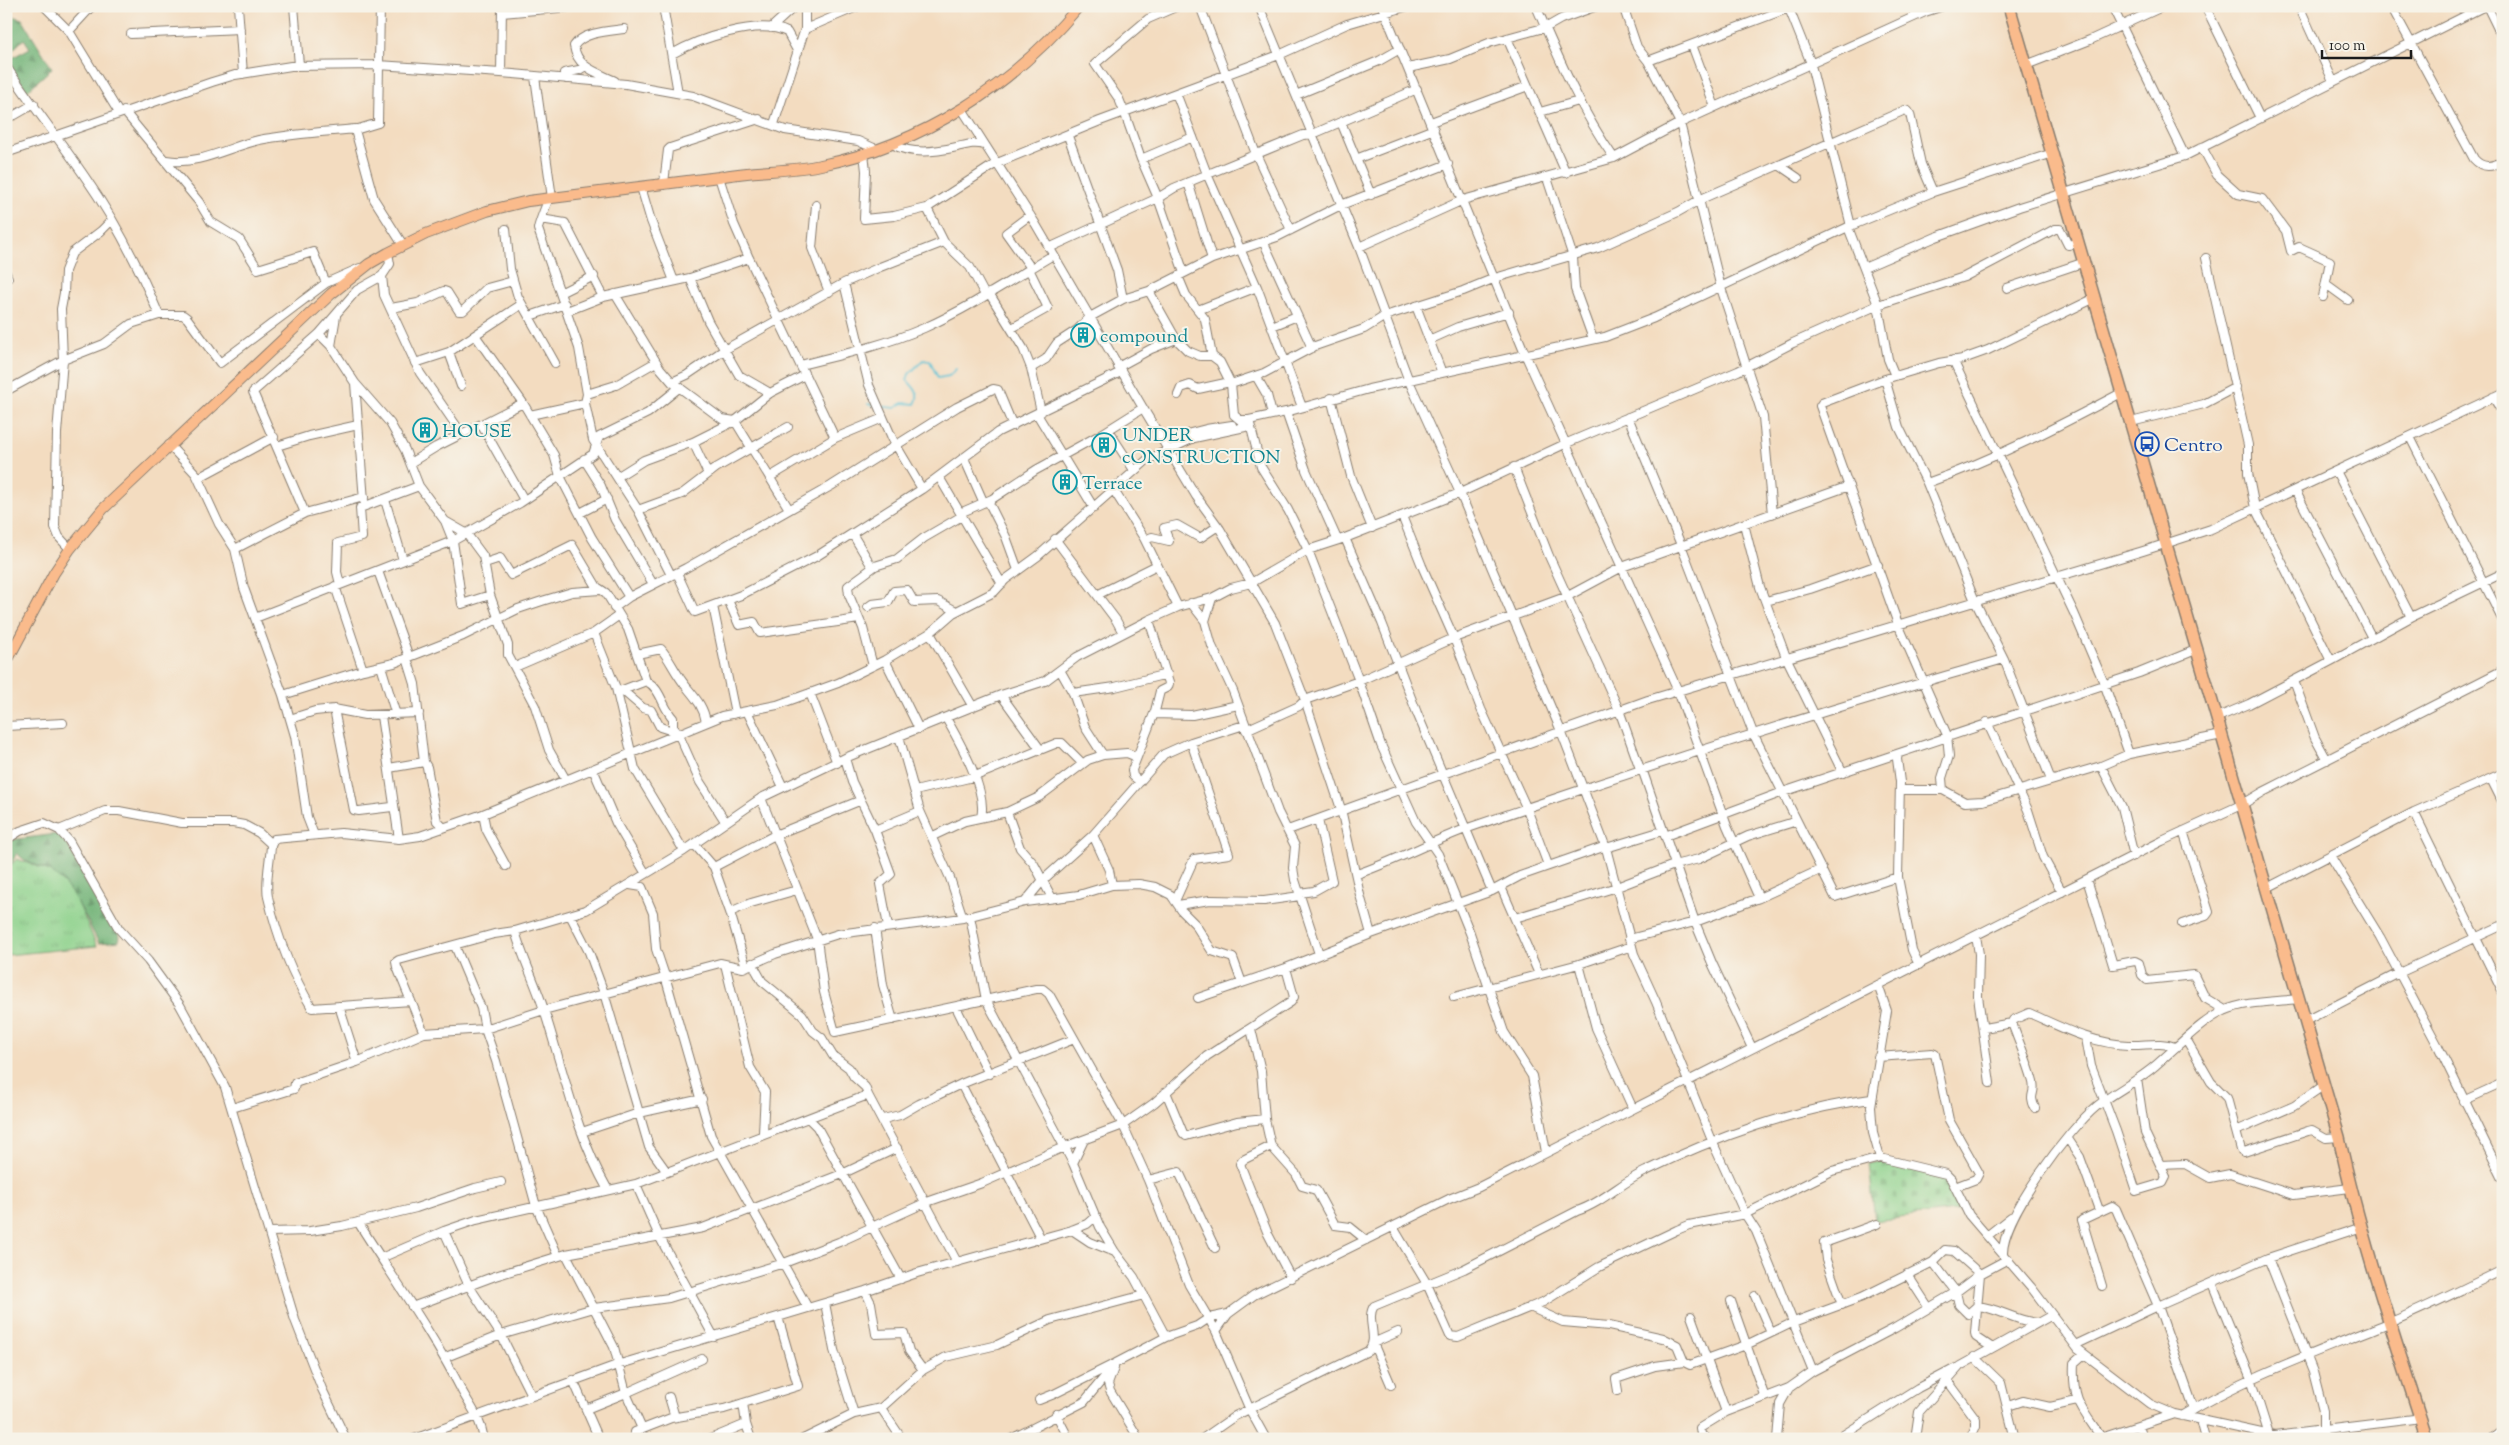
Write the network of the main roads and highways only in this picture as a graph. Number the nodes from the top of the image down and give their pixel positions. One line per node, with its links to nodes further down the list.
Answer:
1 (1079, 6): 3 (main road)
2 (2009, 6): 4 (highway)
3 (6, 663)
4 (2427, 1439)

